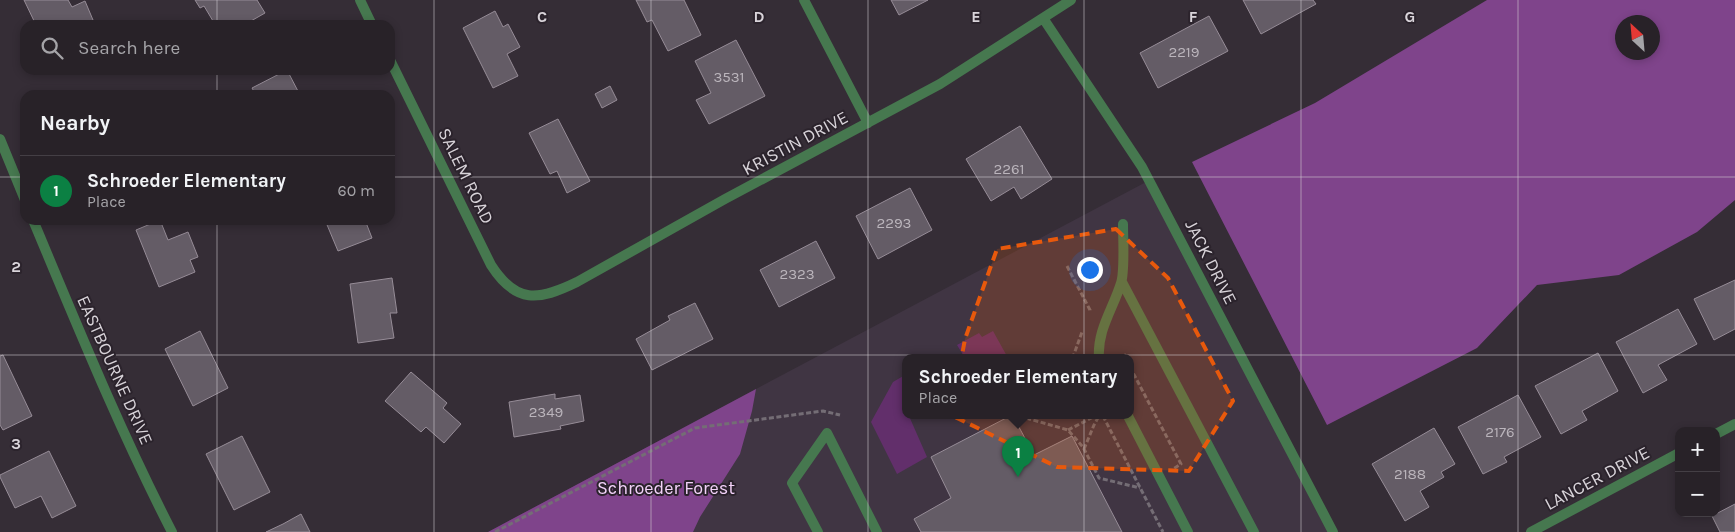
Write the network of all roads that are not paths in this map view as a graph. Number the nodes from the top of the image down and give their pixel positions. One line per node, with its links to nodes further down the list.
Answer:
1 (360, 0): 5 (street)
2 (804, 0): 7 (street)
3 (1071, 0): 4 (street, KRISTIN DRIVE)
4 (1043, 18): 7 (street, KRISTIN DRIVE); 24 (street, JACK DRIVE)
5 (370, 20)
6 (395, 70): 13 (street, SALEM ROAD)
7 (868, 124): 13 (street, KRISTIN DRIVE)
8 (0, 139): 9 (street)
9 (20, 188)
10 (1123, 224): 12 (street)
11 (35, 225): 19 (street, EASTBOURNE DRIVE)
12 (1122, 282): 14 (street); 23 (street)
13 (526, 295)
14 (1099, 354)
15 (1130, 419): 22 (street)
16 (1735, 424): 17 (street)
17 (1720, 432)
18 (1675, 455): 25 (street, LANCER DRIVE)
19 (172, 532)
20 (818, 532): 21 (street)
21 (877, 532)
22 (1188, 532)
23 (1254, 532)
24 (1333, 532)
25 (1530, 532)

